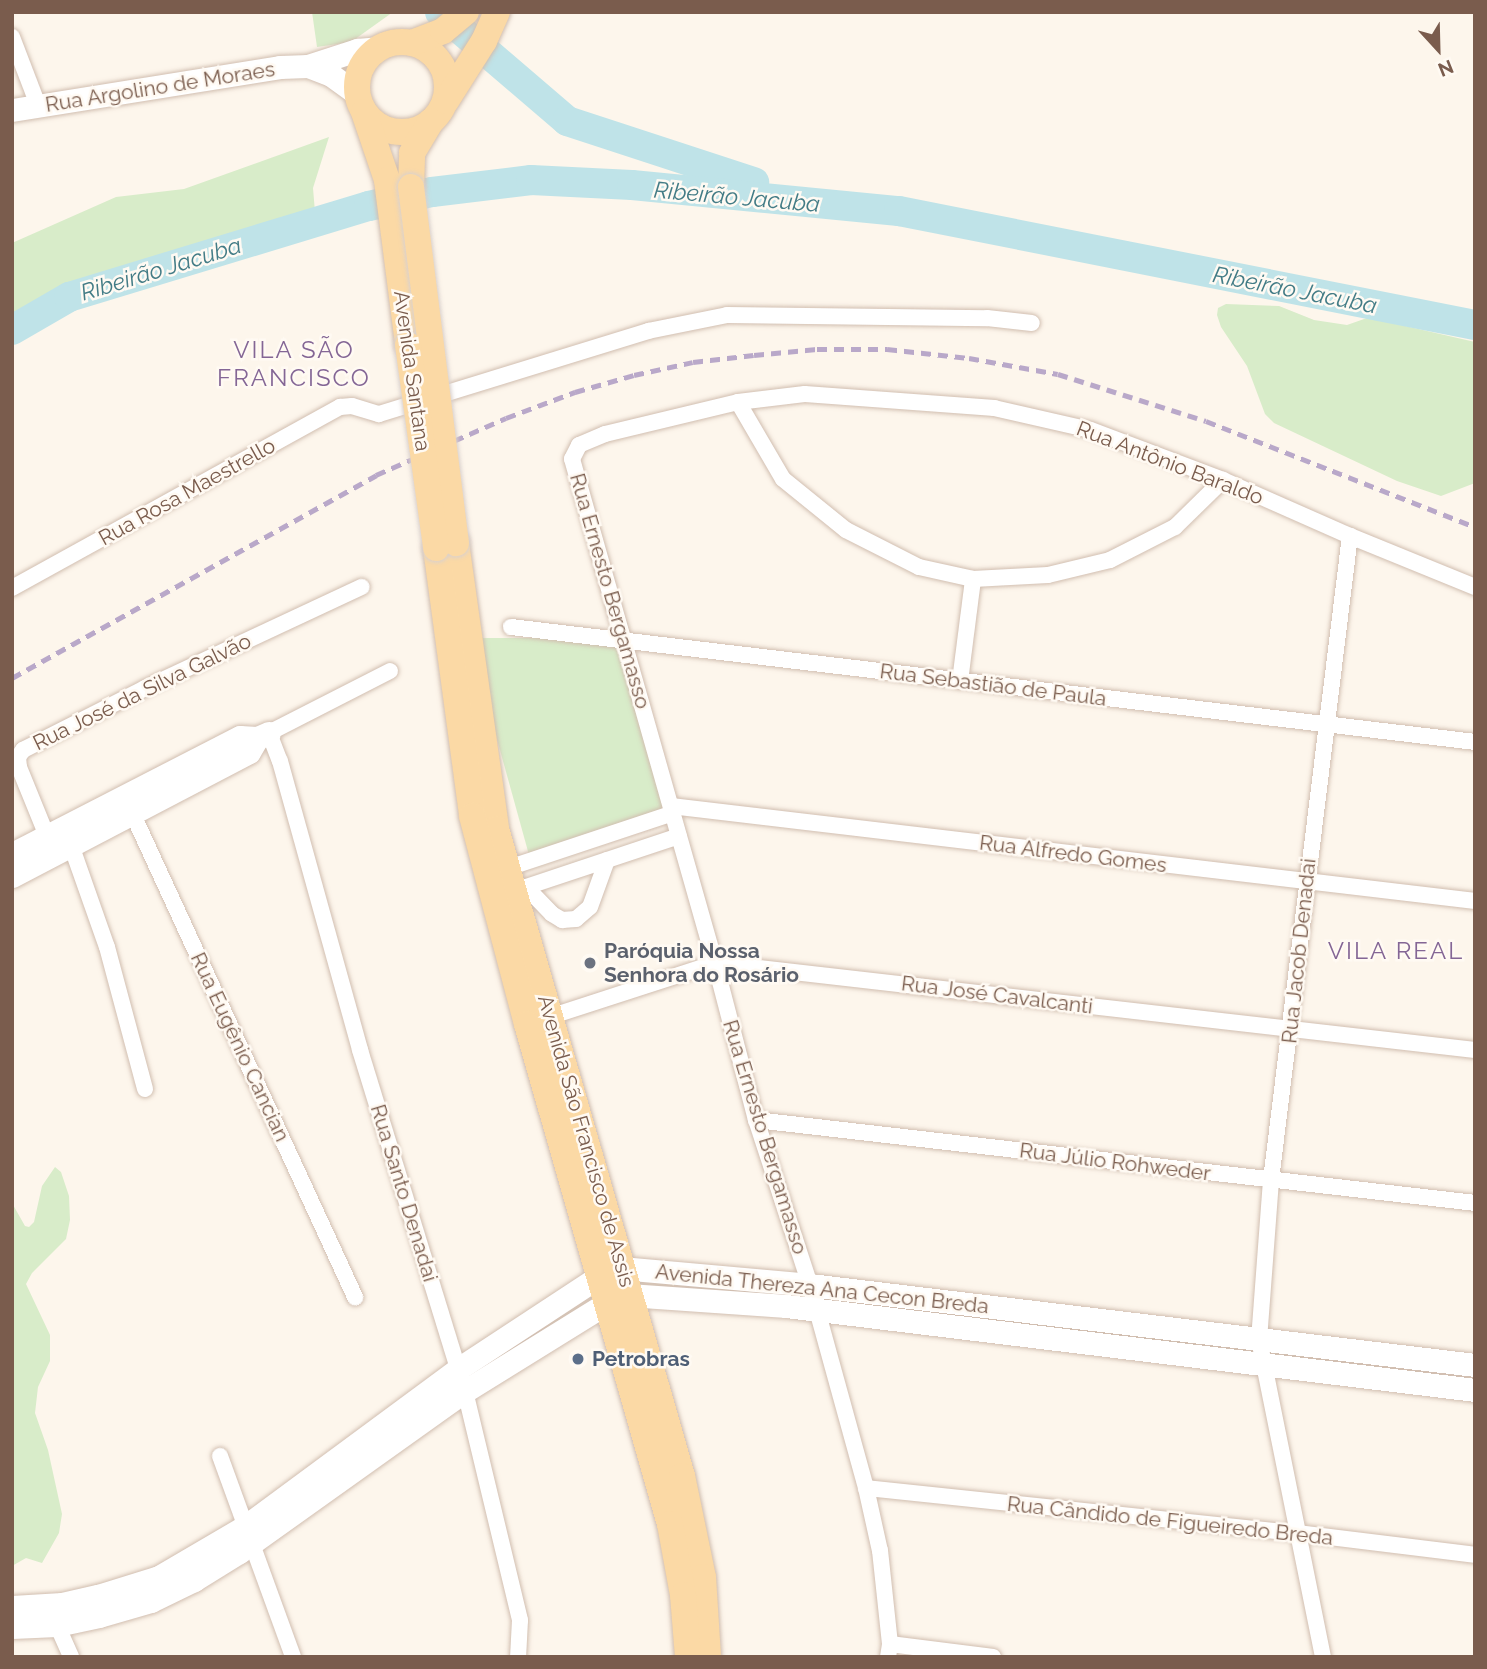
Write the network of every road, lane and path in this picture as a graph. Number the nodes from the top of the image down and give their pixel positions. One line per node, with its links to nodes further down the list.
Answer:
1 (497, 12): 10 (main road, Avenida Santana)
2 (457, 20): 4 (main road)
3 (12, 37): 8 (street)
4 (412, 43): 5 (main road); 10 (main road, Avenida Santana)
5 (378, 48): 6 (main road, Rua Argolino de Moraes); 7 (main road)
6 (308, 66): 7 (main road); 8 (main road, Rua Argolino de Moraes)
7 (360, 102): 10 (main road); 11 (main road, Avenida Santana)
8 (38, 105): 9 (main road, Rua Argolino de Moraes)
9 (12, 110)
10 (437, 113): 11 (main road, Avenida Santana)
11 (399, 189): 22 (main road, Avenida Santana, bridge)
12 (1032, 323): 20 (street, Rua Rosa Maestrello)
13 (738, 402): 14 (street, Rua Antônio Baraldo); 15 (street, Rua Antônio Baraldo); 17 (street)
14 (572, 459): 23 (street, Rua Ernesto Bergamasso)
15 (1223, 481): 16 (street, Rua Antônio Baraldo); 17 (street)
16 (1350, 537): 18 (street, Rua Antônio Baraldo); 26 (street, Rua Jacob Denadai)
17 (973, 579): 25 (street)
18 (1475, 586)
19 (362, 587): 32 (street, Rua José da Silva Galvão)
20 (12, 589)
21 (511, 627): 23 (street, Rua Sebastião de Paula)
22 (458, 629): 37 (main road, Avenida São Francisco de Assis)
23 (624, 641): 25 (street, Rua Sebastião de Paula); 30 (street, Rua Ernesto Bergamasso)
24 (390, 671): 27 (street)
25 (960, 681): 26 (street, Rua Sebastião de Paula)
26 (1325, 724): 28 (street, Rua Sebastião de Paula); 36 (street, Rua Jacob Denadai)
27 (263, 735): 29 (main road); 55 (street, Rua Santo Denadai)
28 (1475, 742)
29 (129, 805): 32 (main road); 49 (street, Rua Eugênio Cancian)
30 (672, 810): 31 (street, Rua Ernesto Bergamasso); 36 (street, Rua Alfredo Gomes); 37 (street)
31 (679, 836): 34 (street); 39 (street, Rua Ernesto Bergamasso)
32 (57, 844): 33 (main road); 35 (main road); 43 (street)
33 (12, 854)
34 (607, 860): 37 (street); 37 (street)
35 (12, 876)
36 (1307, 882): 38 (street, Rua Alfredo Gomes); 41 (street, Rua Jacob Denadai)
37 (505, 884): 40 (main road, Avenida São Francisco de Assis)
38 (1475, 901)
39 (715, 963): 40 (street, Rua José Cavalcanti); 41 (street, Rua José Cavalcanti); 44 (street, Rua Ernesto Bergamasso)
40 (539, 1020): 47 (main road, Avenida São Francisco de Assis)
41 (1291, 1028): 42 (street, Rua José Cavalcanti); 45 (street, Rua Jacob Denadai)
42 (1475, 1050)
43 (145, 1089)
44 (756, 1120): 45 (street, Rua Júlio Rohweder); 48 (street, Rua Ernesto Bergamasso)
45 (1271, 1180): 46 (street, Rua Júlio Rohweder); 52 (street, Rua Jacob Denadai)
46 (1475, 1203)
47 (610, 1272): 48 (main road, Avenida Thereza Ana Cecon Breda); 50 (main road, Avenida São Francisco de Assis); 55 (main road)
48 (810, 1285): 51 (street, Rua Ernesto Bergamasso); 52 (main road, Avenida Thereza Ana Cecon Breda)
49 (355, 1297)
50 (618, 1299): 51 (main road, Avenida Thereza Ana Cecon Breda); 55 (main road); 69 (main road, Avenida São Francisco de Assis); 70 (main road, Avenida São Francisco de Assis)
51 (817, 1310): 54 (main road, Avenida Thereza Ana Cecon Breda); 58 (street, Rua Ernesto Bergamasso)
52 (1259, 1340): 53 (main road, Avenida Thereza Ana Cecon Breda); 54 (street, Rua Jacob Denadai)
53 (1475, 1365)
54 (1264, 1367): 56 (main road, Avenida Thereza Ana Cecon Breda); 59 (street, Rua Jacob Denadai)
55 (462, 1380): 60 (main road); 68 (street, Rua Santo Denadai)
56 (1475, 1390)
57 (220, 1456): 60 (street)
58 (866, 1488): 59 (street, Rua Cândido de Figueiredo Breda); 65 (street, Rua Ernesto Bergamasso)
59 (1297, 1533): 61 (street, Rua Cândido de Figueiredo Breda); 72 (street, Rua Jacob Denadai)
60 (248, 1535): 62 (main road); 63 (main road); 67 (street)
61 (1475, 1555)
62 (12, 1607)
63 (57, 1625): 64 (main road); 66 (street)
64 (12, 1627)
65 (889, 1651): 71 (street)
66 (71, 1657)
67 (293, 1657)
68 (518, 1657)
69 (688, 1657)
70 (708, 1657)
71 (993, 1657)
72 (1323, 1657)

